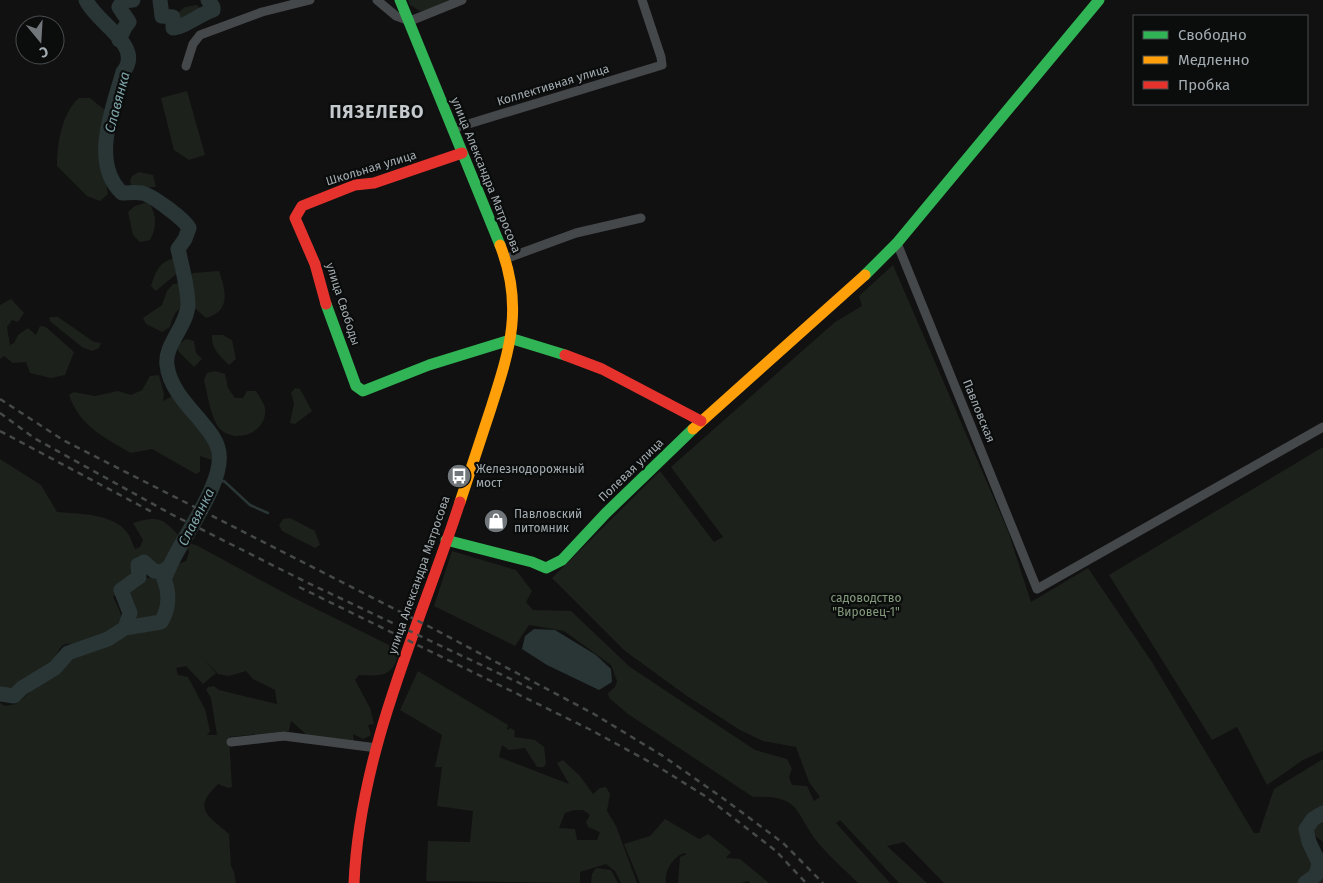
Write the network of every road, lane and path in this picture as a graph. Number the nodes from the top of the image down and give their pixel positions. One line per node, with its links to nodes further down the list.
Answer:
1 (310, 0): 8 (street)
2 (377, 0): 7 (street)
3 (400, 0): 7 (street, улица Александра Матросова)
4 (462, 0): 7 (street)
5 (642, 0): 9 (street, Коллективная улица)
6 (1099, 0): 13 (street, Полевая улица)
7 (410, 21): 9 (street, улица Александра Матросова)
8 (186, 66)
9 (452, 129): 10 (street, улица Александра Матросова)
10 (462, 153): 11 (street, Школьная улица); 14 (street, улица Александра Матросова)
11 (295, 218): 15 (street, улица Свободы)
12 (641, 218): 14 (street)
13 (897, 243): 16 (street, Полевая улица); 17 (street, Павловская)
14 (505, 259): 15 (street, улица Александра Матросова)
15 (513, 339): 16 (street); 18 (street, улица Александра Матросова)
16 (701, 421): 18 (street, Полевая улица)
17 (1323, 427)
18 (446, 540): 20 (street, улица Александра Матросова)
19 (231, 742): 20 (street)
20 (377, 748): 21 (street, улица Александра Матросова)
21 (354, 883)

